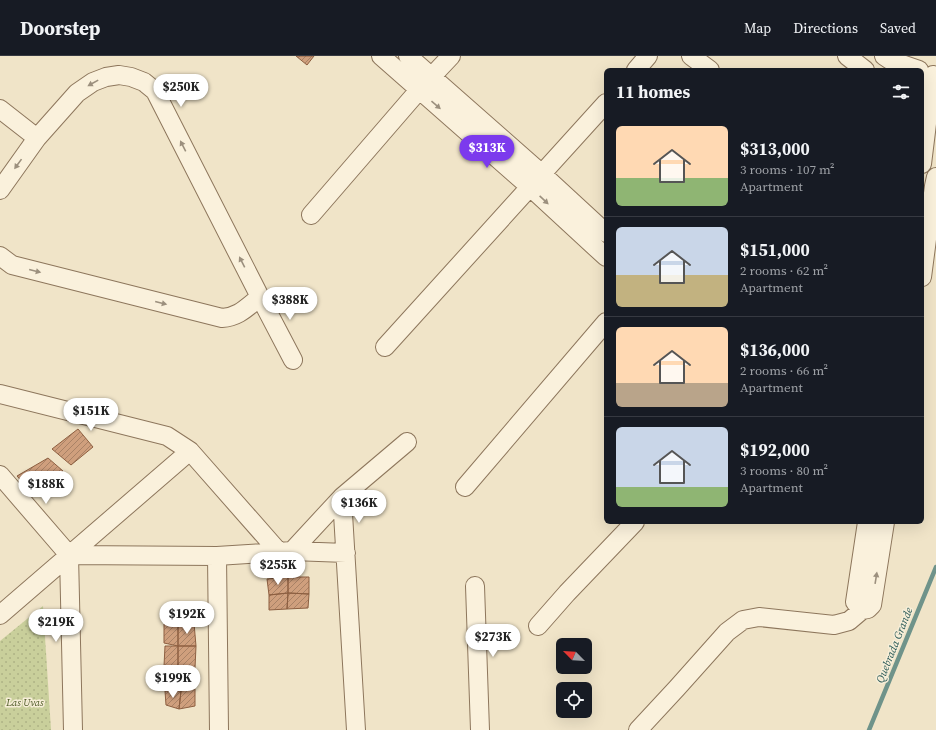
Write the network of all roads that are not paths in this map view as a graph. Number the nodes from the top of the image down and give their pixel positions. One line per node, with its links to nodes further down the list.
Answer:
1 (381, 56): 14 (street)
2 (408, 56): 13 (street)
3 (451, 56): 13 (street)
4 (648, 56): 8 (street)
5 (691, 56): 9 (street)
6 (847, 56): 10 (street)
7 (884, 56): 11 (street)
8 (638, 68)
9 (707, 68)
10 (862, 68)
11 (913, 68)
12 (928, 73): 15 (street)
13 (432, 77): 14 (street); 20 (street)
14 (419, 90): 22 (street, one-way to 22); 24 (street)
15 (930, 99): 19 (street)
16 (604, 105): 20 (street)
17 (0, 109): 18 (street)
18 (37, 138): 23 (street, one-way to 23); 29 (street, one-way to 18)
19 (924, 148)
20 (542, 174): 22 (street); 25 (street)
21 (936, 177): 28 (street)
22 (530, 187): 26 (street, one-way to 26); 31 (street)
23 (0, 190)
24 (311, 214)
25 (604, 232)
26 (604, 255)
27 (0, 256): 29 (street, one-way to 29)
28 (924, 262)
29 (260, 297): 32 (street)
30 (604, 324): 37 (street)
31 (384, 347)
32 (293, 360)
33 (0, 394): 35 (street)
34 (407, 442): 38 (street)
35 (190, 451): 42 (street); 44 (street)
36 (0, 475): 44 (street)
37 (465, 487)
38 (342, 497): 42 (street); 43 (street)
39 (633, 524): 49 (street)
40 (867, 524): 47 (street)
41 (885, 524): 47 (street, one-way to 41)
42 (285, 551): 43 (street); 45 (street)
43 (346, 553): 52 (street)
44 (69, 555): 45 (street); 48 (street); 50 (street)
45 (216, 556): 51 (street)
46 (475, 586): 53 (street)
47 (862, 610): 54 (street)
48 (0, 614)
49 (538, 626)
50 (73, 730)
51 (219, 730)
52 (356, 730)
53 (480, 730)
54 (638, 730)

